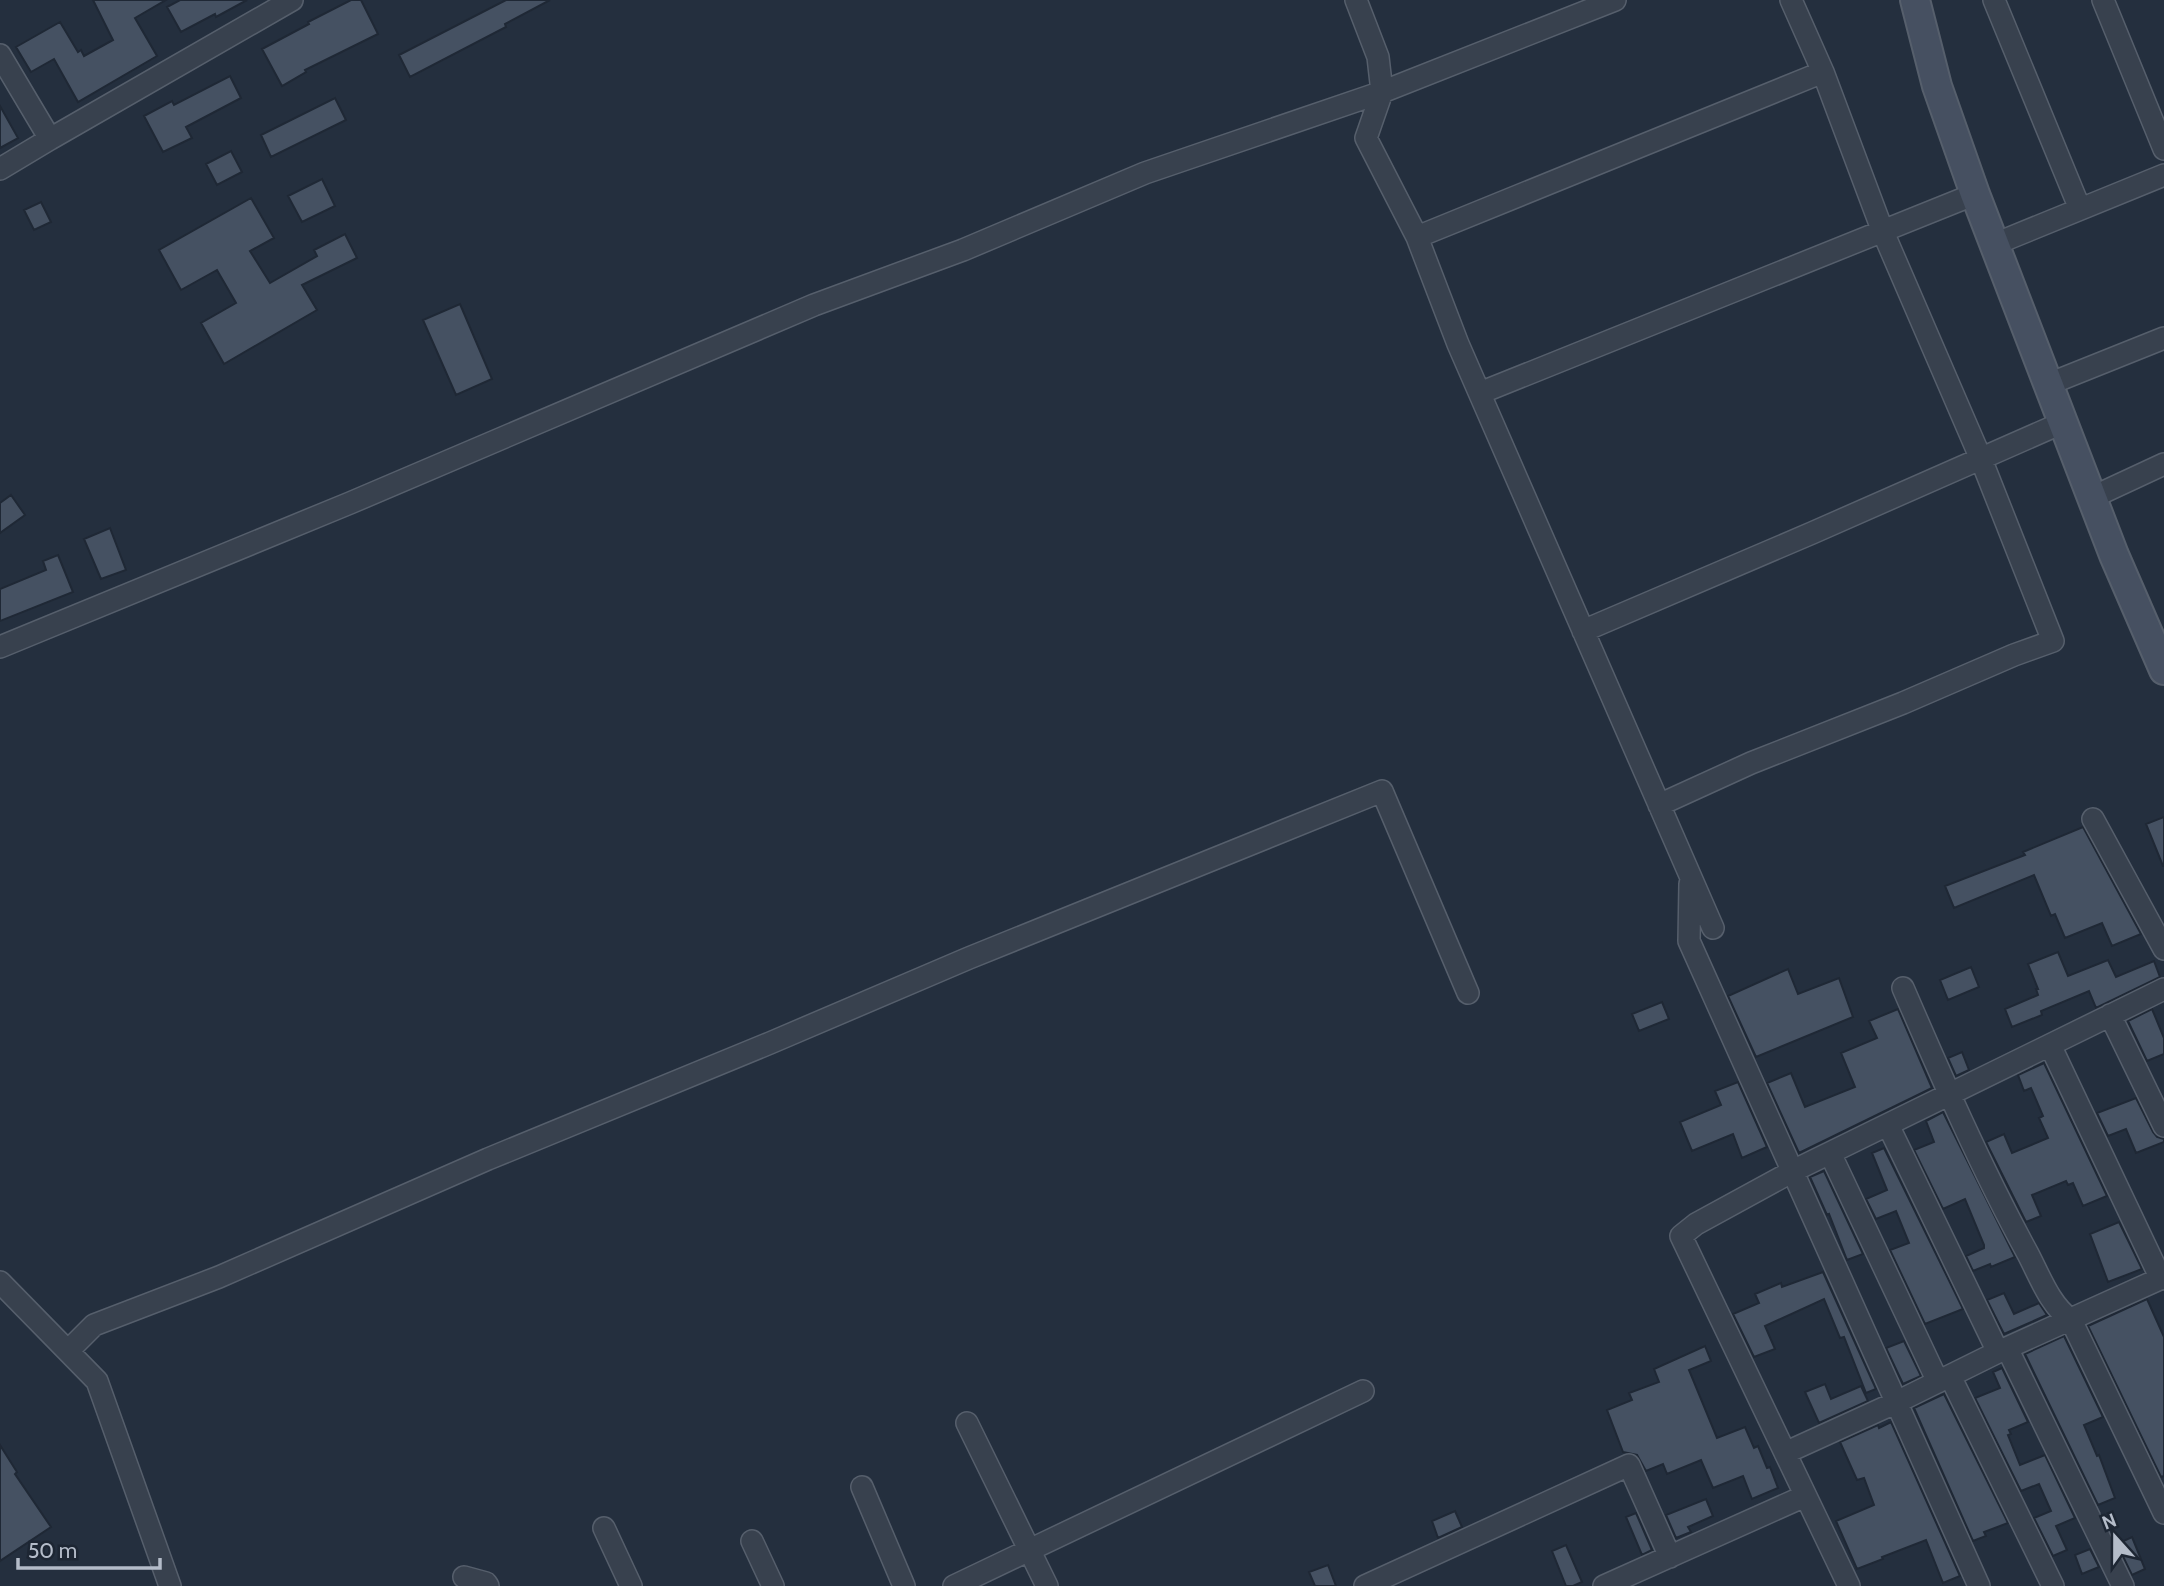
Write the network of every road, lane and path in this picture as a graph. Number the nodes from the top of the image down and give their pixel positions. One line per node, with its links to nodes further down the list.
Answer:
1 (292, 0): 11 (street)
2 (1356, 0): 10 (street)
3 (1615, 0): 10 (street)
4 (1791, 0): 9 (street)
5 (1914, 0): 15 (street)
6 (1994, 0): 16 (street)
7 (2103, 0): 12 (street)
8 (0, 55): 11 (street)
9 (1823, 72): 17 (street); 18 (street)
10 (1382, 92): 18 (street); 28 (street)
11 (50, 139): 13 (street)
12 (2164, 149)
13 (0, 169)
14 (2164, 175): 16 (street)
15 (1975, 194): 17 (street); 19 (street)
16 (2080, 209): 19 (street)
17 (1883, 232): 22 (street); 24 (street)
18 (1417, 237): 22 (street)
19 (1995, 244): 21 (street)
20 (2164, 338): 21 (street)
21 (2049, 384): 23 (street)
22 (1480, 393): 27 (street)
23 (2064, 422): 24 (street); 26 (street)
24 (1981, 459): 27 (street); 30 (street)
25 (2164, 464): 26 (street)
26 (2093, 496): 29 (street)
27 (1583, 631): 30 (street)
28 (0, 647)
29 (2164, 670)
30 (1659, 805): 32 (street)
31 (2093, 819): 34 (street)
32 (1690, 876): 33 (street); 44 (street)
33 (1713, 928)
34 (2164, 948)
35 (1903, 988): 40 (street)
36 (2164, 989): 38 (street)
37 (1468, 993): 49 (street)
38 (2110, 1015): 39 (street); 42 (street)
39 (2050, 1045): 40 (street); 45 (street)
40 (1949, 1093): 41 (street); 47 (street)
41 (1888, 1125): 43 (street); 48 (street)
42 (2164, 1126)
43 (1830, 1153): 44 (street); 50 (street)
44 (1793, 1171): 52 (street); 54 (street)
45 (2163, 1278): 47 (street)
46 (0, 1282): 49 (street)
47 (2071, 1320): 48 (street); 57 (street)
48 (2003, 1350): 50 (street); 75 (street)
49 (68, 1351): 63 (street)
50 (1944, 1379): 52 (street); 74 (street)
51 (1363, 1391): 60 (street)
52 (1897, 1402): 54 (street); 73 (street)
53 (967, 1423): 60 (street)
54 (1785, 1452): 56 (street)
55 (862, 1487): 67 (street)
56 (1805, 1496): 61 (street); 72 (street)
57 (2164, 1513)
58 (604, 1528): 65 (street)
59 (751, 1541): 66 (street)
60 (1030, 1550): 68 (street); 69 (street)
61 (1670, 1556): 70 (street); 71 (street)
62 (464, 1577): 64 (street)
63 (170, 1586)
64 (488, 1586)
65 (631, 1586)
66 (772, 1586)
67 (904, 1586)
68 (954, 1586)
69 (1047, 1586)
70 (1365, 1586)
71 (1604, 1586)
72 (1849, 1586)
73 (1979, 1586)
74 (2053, 1586)
75 (2123, 1586)

